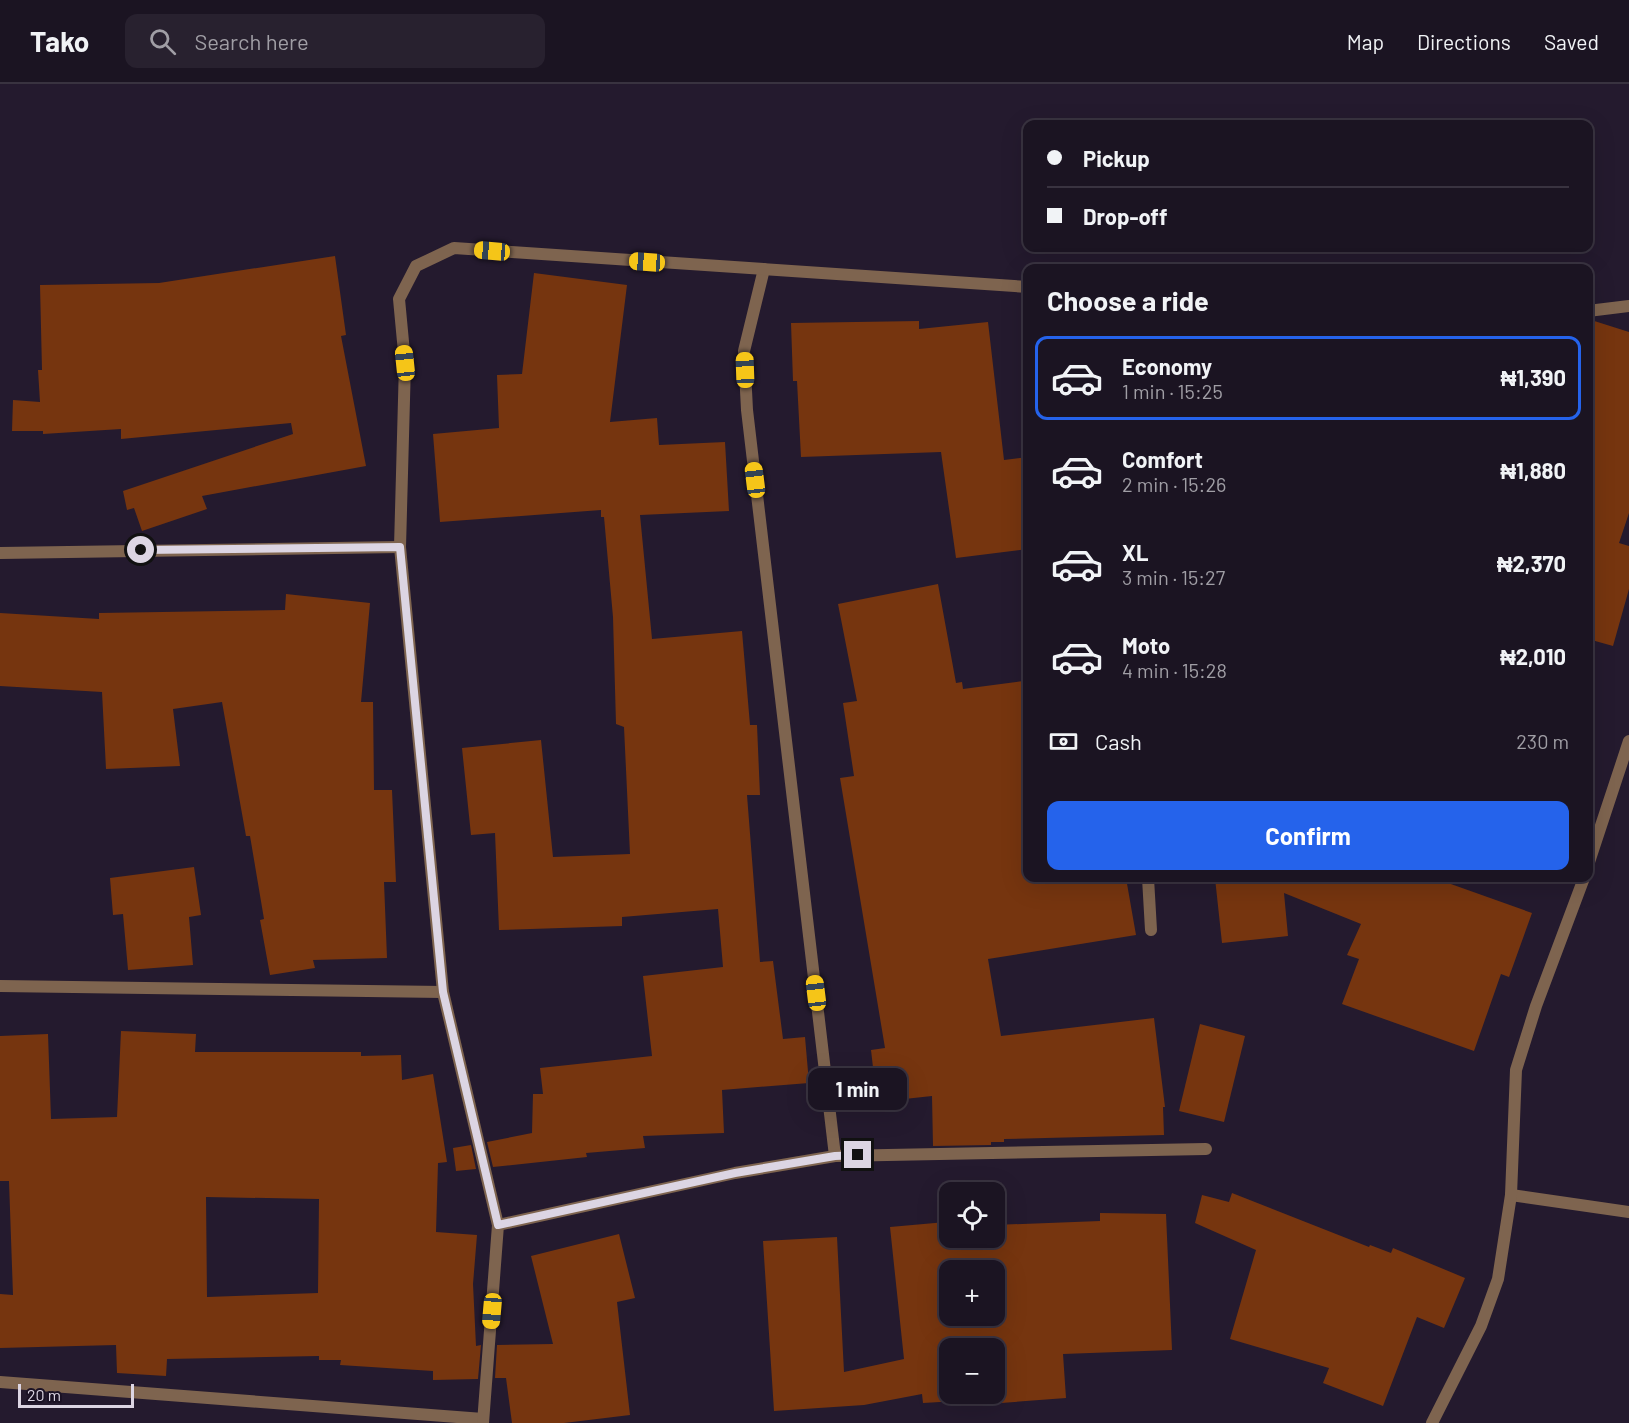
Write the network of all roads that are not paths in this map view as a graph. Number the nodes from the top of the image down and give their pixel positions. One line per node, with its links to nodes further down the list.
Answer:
1 (764, 269): 2 (street); 5 (street); 15 (street)
2 (1023, 287)
3 (1629, 306): 4 (street)
4 (1593, 310)
5 (400, 547): 6 (street); 13 (street)
6 (0, 553)
7 (1629, 741): 8 (street)
8 (1593, 850)
9 (1148, 882): 11 (street)
10 (1582, 882): 16 (street)
11 (1151, 930)
12 (0, 986): 13 (street)
13 (443, 992): 18 (street)
14 (1206, 1149): 15 (street)
15 (835, 1156): 18 (street)
16 (1511, 1195): 17 (street); 21 (street)
17 (1629, 1212)
18 (498, 1225): 20 (street)
19 (0, 1382): 20 (street)
20 (483, 1421)
21 (1432, 1423)

